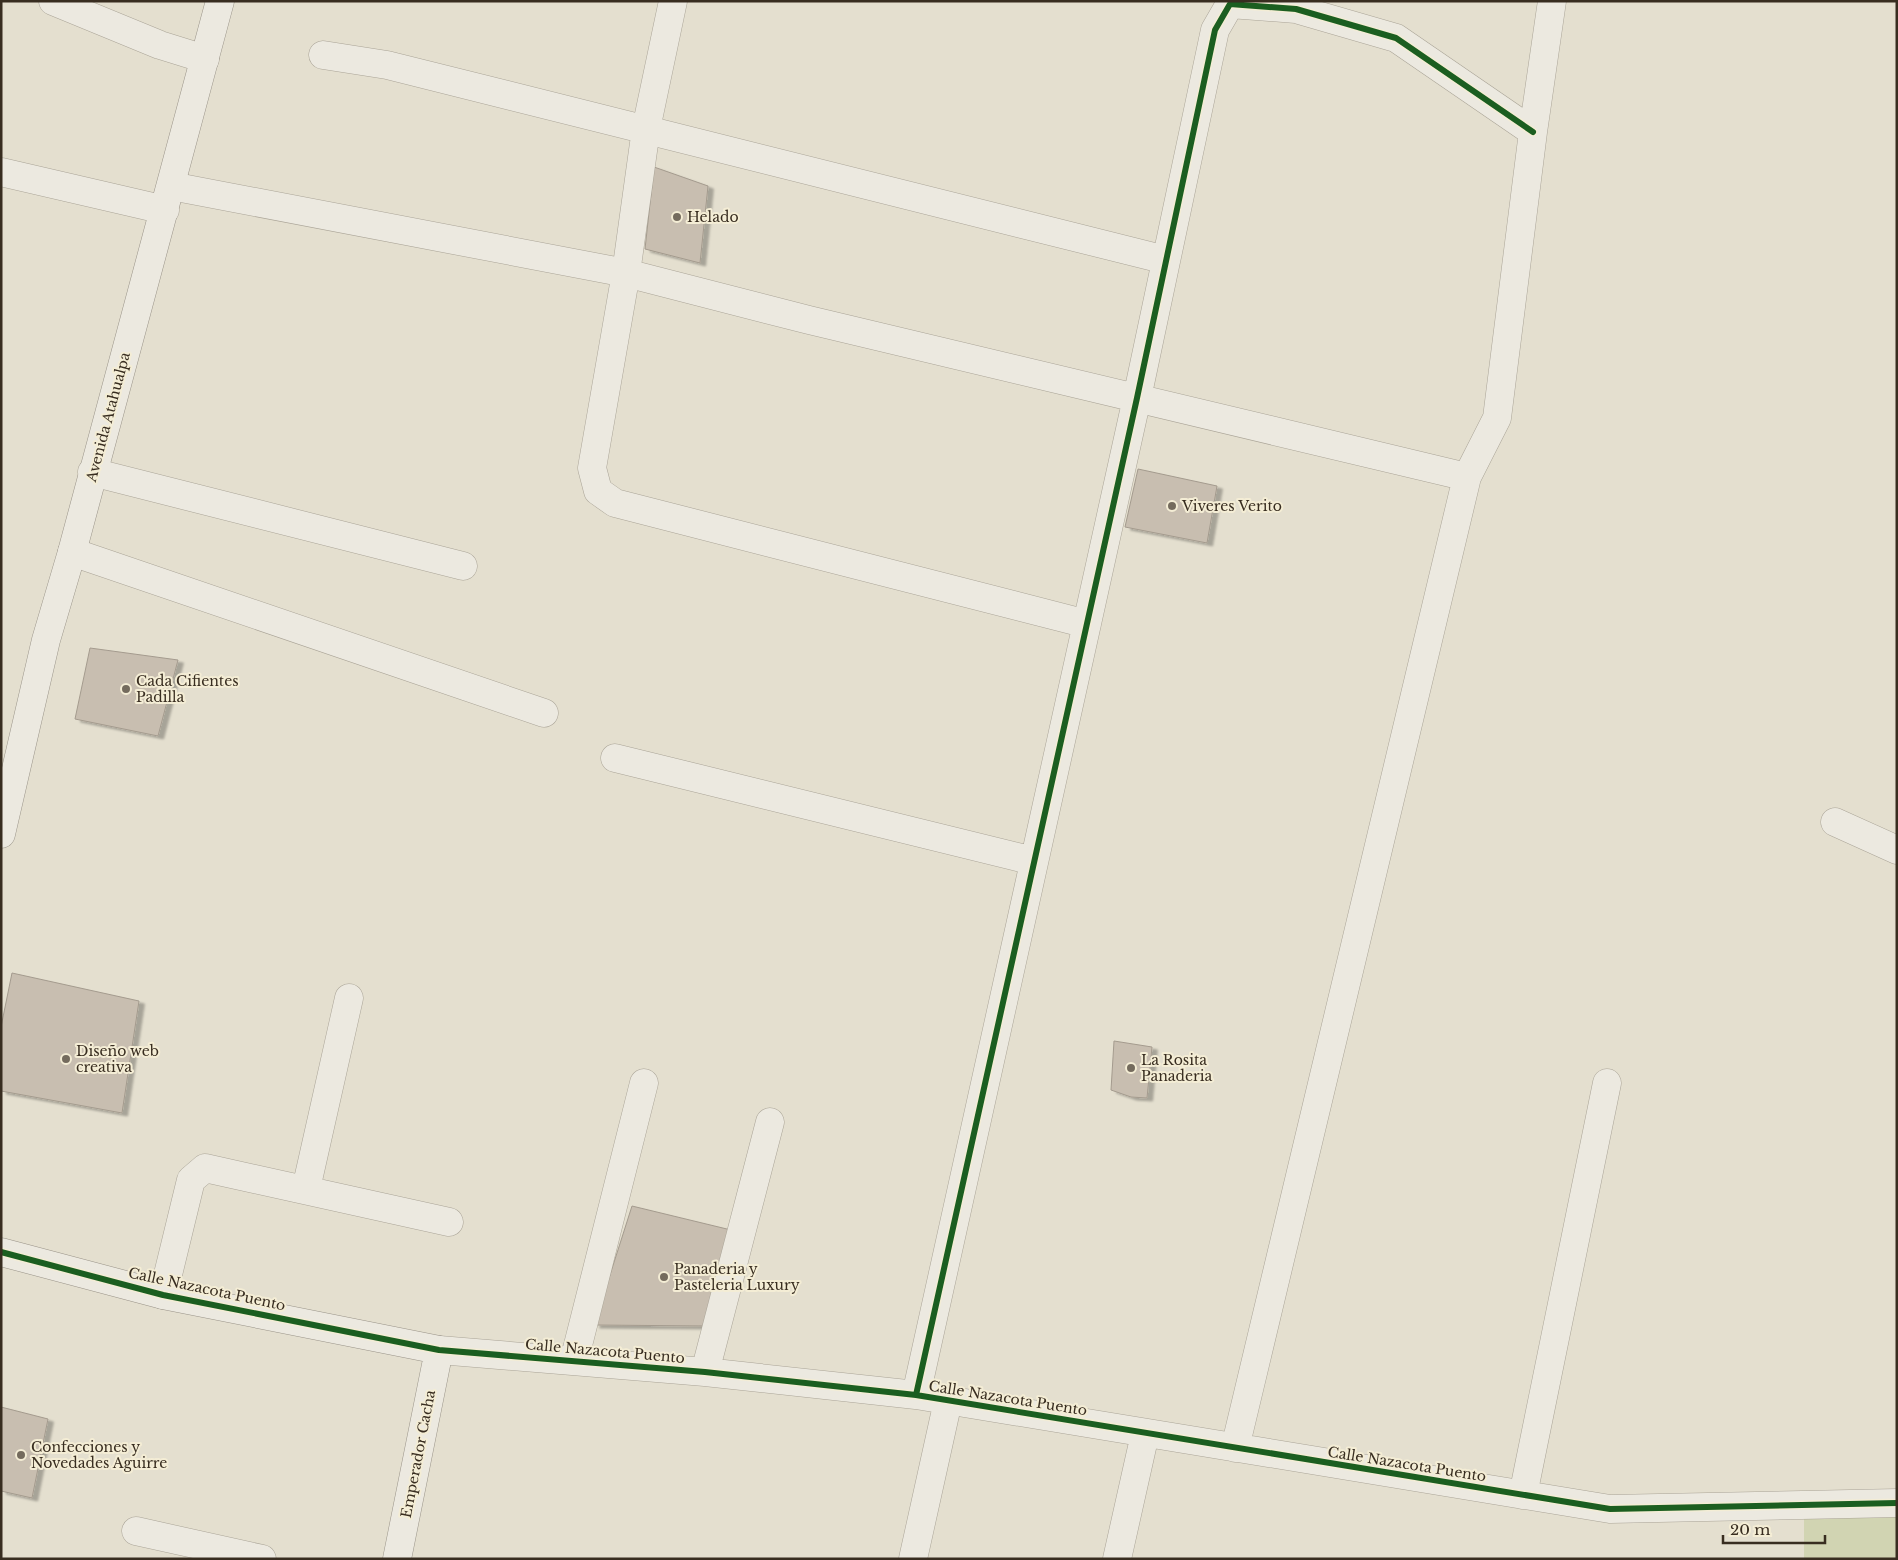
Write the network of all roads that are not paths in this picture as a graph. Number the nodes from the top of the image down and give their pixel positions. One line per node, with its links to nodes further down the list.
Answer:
1 (53, 1): 6 (street)
2 (220, 1): 6 (street, Avenida Atahualpa)
3 (673, 1): 7 (street)
4 (1552, 1): 8 (street)
5 (323, 55): 7 (street)
6 (205, 59): 10 (street, Avenida Atahualpa)
7 (646, 129): 11 (street); 12 (street)
8 (1533, 132): 11 (street); 15 (street)
9 (1, 172): 10 (street)
10 (168, 198): 12 (street); 14 (street, Avenida Atahualpa)
11 (1166, 260): 13 (street)
12 (626, 273): 13 (street); 18 (street)
13 (1137, 398): 15 (street); 18 (street)
14 (92, 472): 16 (street, Avenida Atahualpa); 17 (street)
15 (1467, 477): 39 (street)
16 (72, 552): 19 (street); 22 (street, Avenida Atahualpa)
17 (463, 566)
18 (1087, 624): 24 (street)
19 (544, 713)
20 (615, 758): 24 (street)
21 (1835, 822): 23 (street)
22 (1, 834)
23 (1897, 850)
24 (1034, 861): 36 (street)
25 (349, 998): 29 (street)
26 (644, 1083): 34 (street)
27 (1606, 1083): 40 (street)
28 (770, 1122): 35 (street)
29 (306, 1189): 30 (street); 32 (street)
30 (449, 1222)
31 (1, 1252): 32 (street, Calle Nazacota Puento)
32 (163, 1294): 33 (street, Calle Nazacota Puento)
33 (439, 1350): 34 (street, Calle Nazacota Puento); 44 (street, Emperador Cacha)
34 (574, 1361): 35 (street, Calle Nazacota Puento)
35 (705, 1372): 36 (street, Calle Nazacota Puento)
36 (916, 1396): 37 (street, Calle Nazacota Puento)
37 (948, 1400): 38 (street, Calle Nazacota Puento); 45 (street)
38 (1146, 1434): 39 (street, Calle Nazacota Puento); 46 (street)
39 (1235, 1448): 40 (street, Calle Nazacota Puento)
40 (1523, 1495): 41 (street, Calle Nazacota Puento)
41 (1897, 1503)
42 (136, 1531): 43 (street)
43 (262, 1559)
44 (397, 1559)
45 (913, 1559)
46 (1118, 1559)

